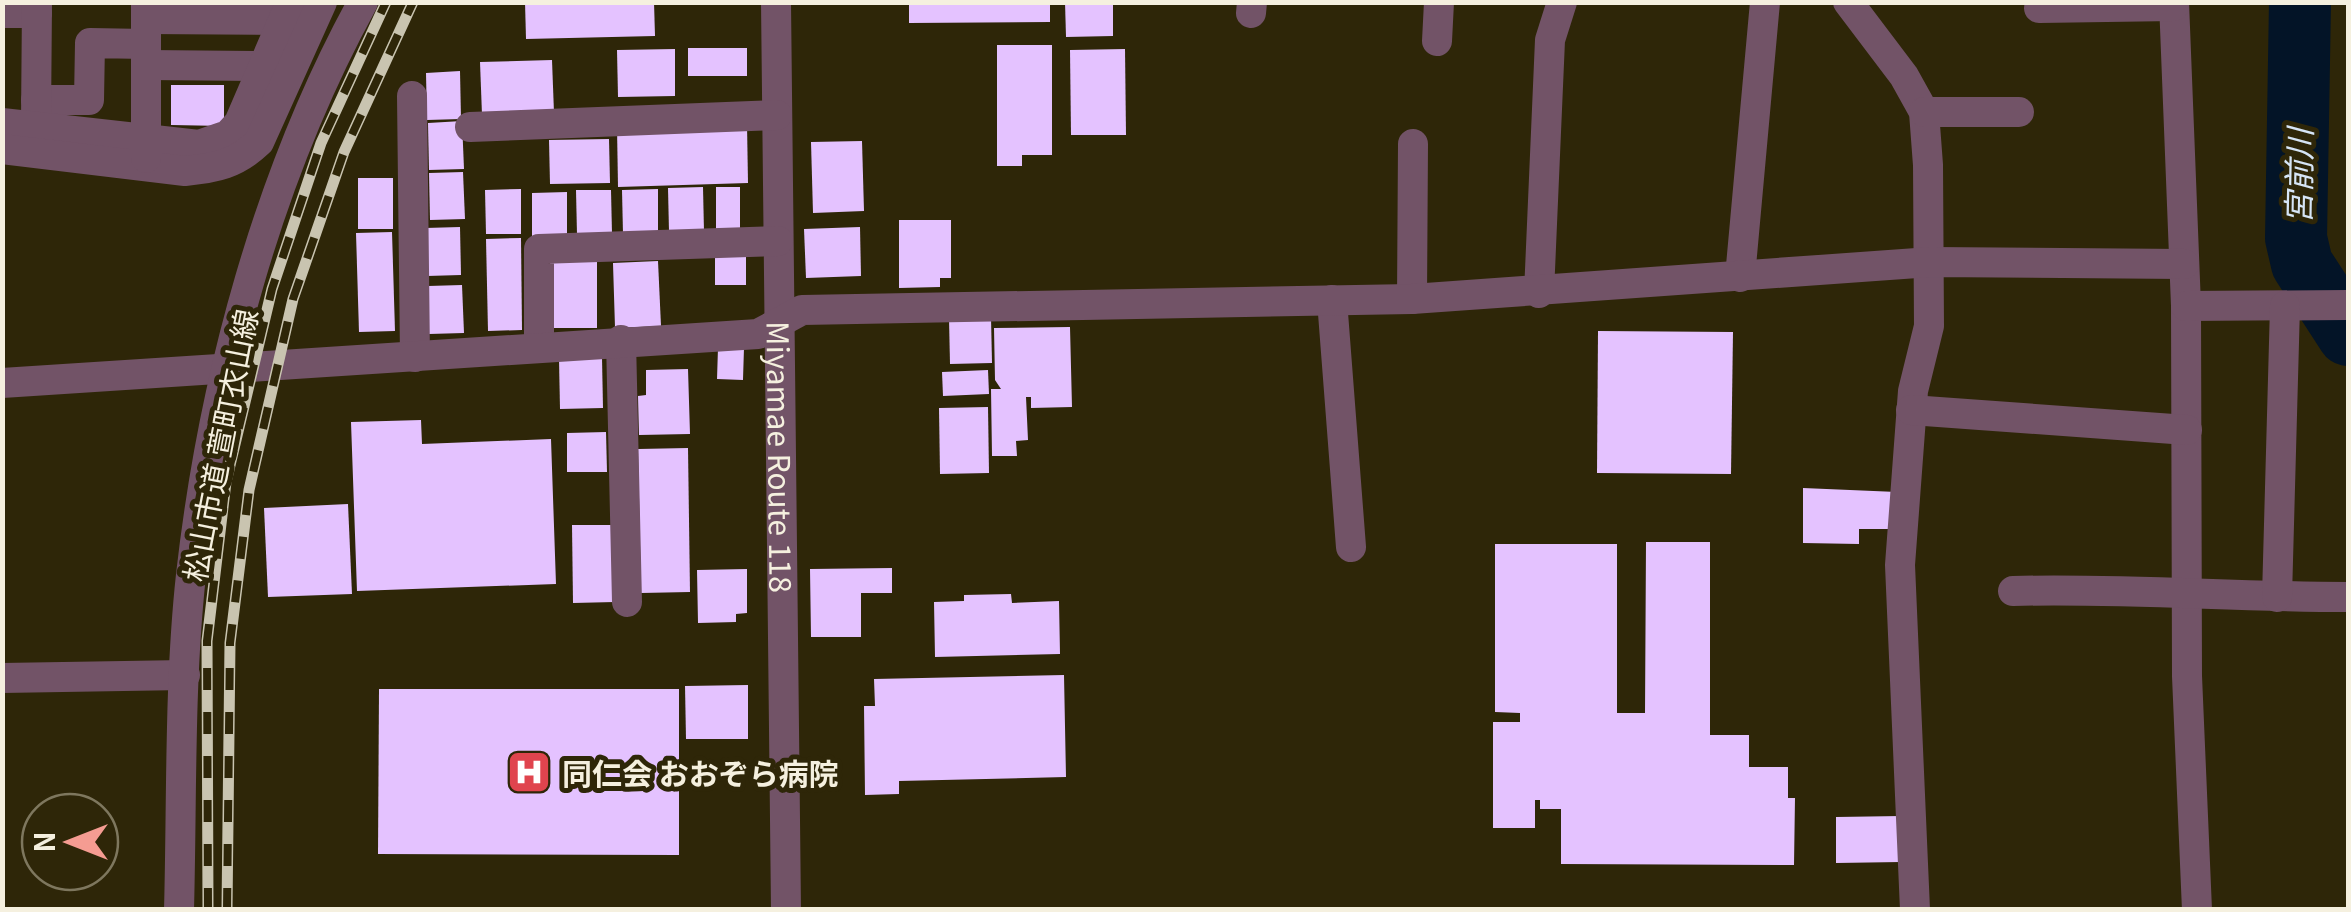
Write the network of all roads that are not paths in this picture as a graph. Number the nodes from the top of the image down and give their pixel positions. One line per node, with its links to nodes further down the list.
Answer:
1 (322, 2): 25 (street)
2 (362, 2): 40 (street, 松山市道 萱町衣山線)
3 (776, 2): 19 (street, Miyamae Route 118)
4 (1439, 2): 14 (street)
5 (1562, 2): 30 (street)
6 (1766, 2): 29 (street)
7 (1848, 2): 17 (street)
8 (2174, 4): 10 (street); 28 (street)
9 (37, 8): 12 (street); 21 (street)
10 (2039, 8)
11 (287, 11): 13 (street); 15 (street)
12 (2, 13)
13 (146, 33): 15 (street); 21 (street); 25 (street)
14 (1438, 41)
15 (264, 66): 25 (street)
16 (412, 96): 39 (street)
17 (1924, 112): 18 (street); 27 (street)
18 (2019, 112)
19 (777, 116): 22 (street); 26 (street, Miyamae Route 118)
20 (2, 122): 21 (street)
21 (36, 126): 24 (street); 25 (street)
22 (470, 127)
23 (1413, 144): 31 (street)
24 (2, 148)
25 (146, 152)
26 (778, 241): 36 (street, Miyamae Route 118); 38 (street)
27 (1930, 262): 28 (street); 29 (street); 42 (street)
28 (2184, 264): 34 (street)
29 (1740, 277): 30 (street)
30 (1539, 293): 31 (street)
31 (1412, 299): 32 (street)
32 (1332, 300): 36 (street); 44 (street)
33 (2347, 305): 35 (street)
34 (2186, 306): 35 (street); 43 (street)
35 (2299, 306): 47 (street)
36 (778, 322): 37 (street); 53 (street, Miyamae Route 118)
37 (621, 340): 38 (street); 49 (street)
38 (539, 348): 39 (street)
39 (414, 358): 40 (street)
40 (228, 370): 41 (street); 50 (street, 松山市道 萱町衣山線)
41 (2, 383)
42 (1911, 410): 43 (street); 54 (street)
43 (2187, 430): 46 (street)
44 (1351, 546)
45 (2013, 591): 46 (street)
46 (2188, 596): 47 (street); 55 (street)
47 (2277, 596): 48 (street)
48 (2348, 596)
49 (628, 602)
50 (185, 675): 51 (street); 52 (street, 松山市道 萱町衣山線)
51 (2, 678)
52 (180, 910)
53 (786, 910)
54 (1915, 910)
55 (2197, 910)

